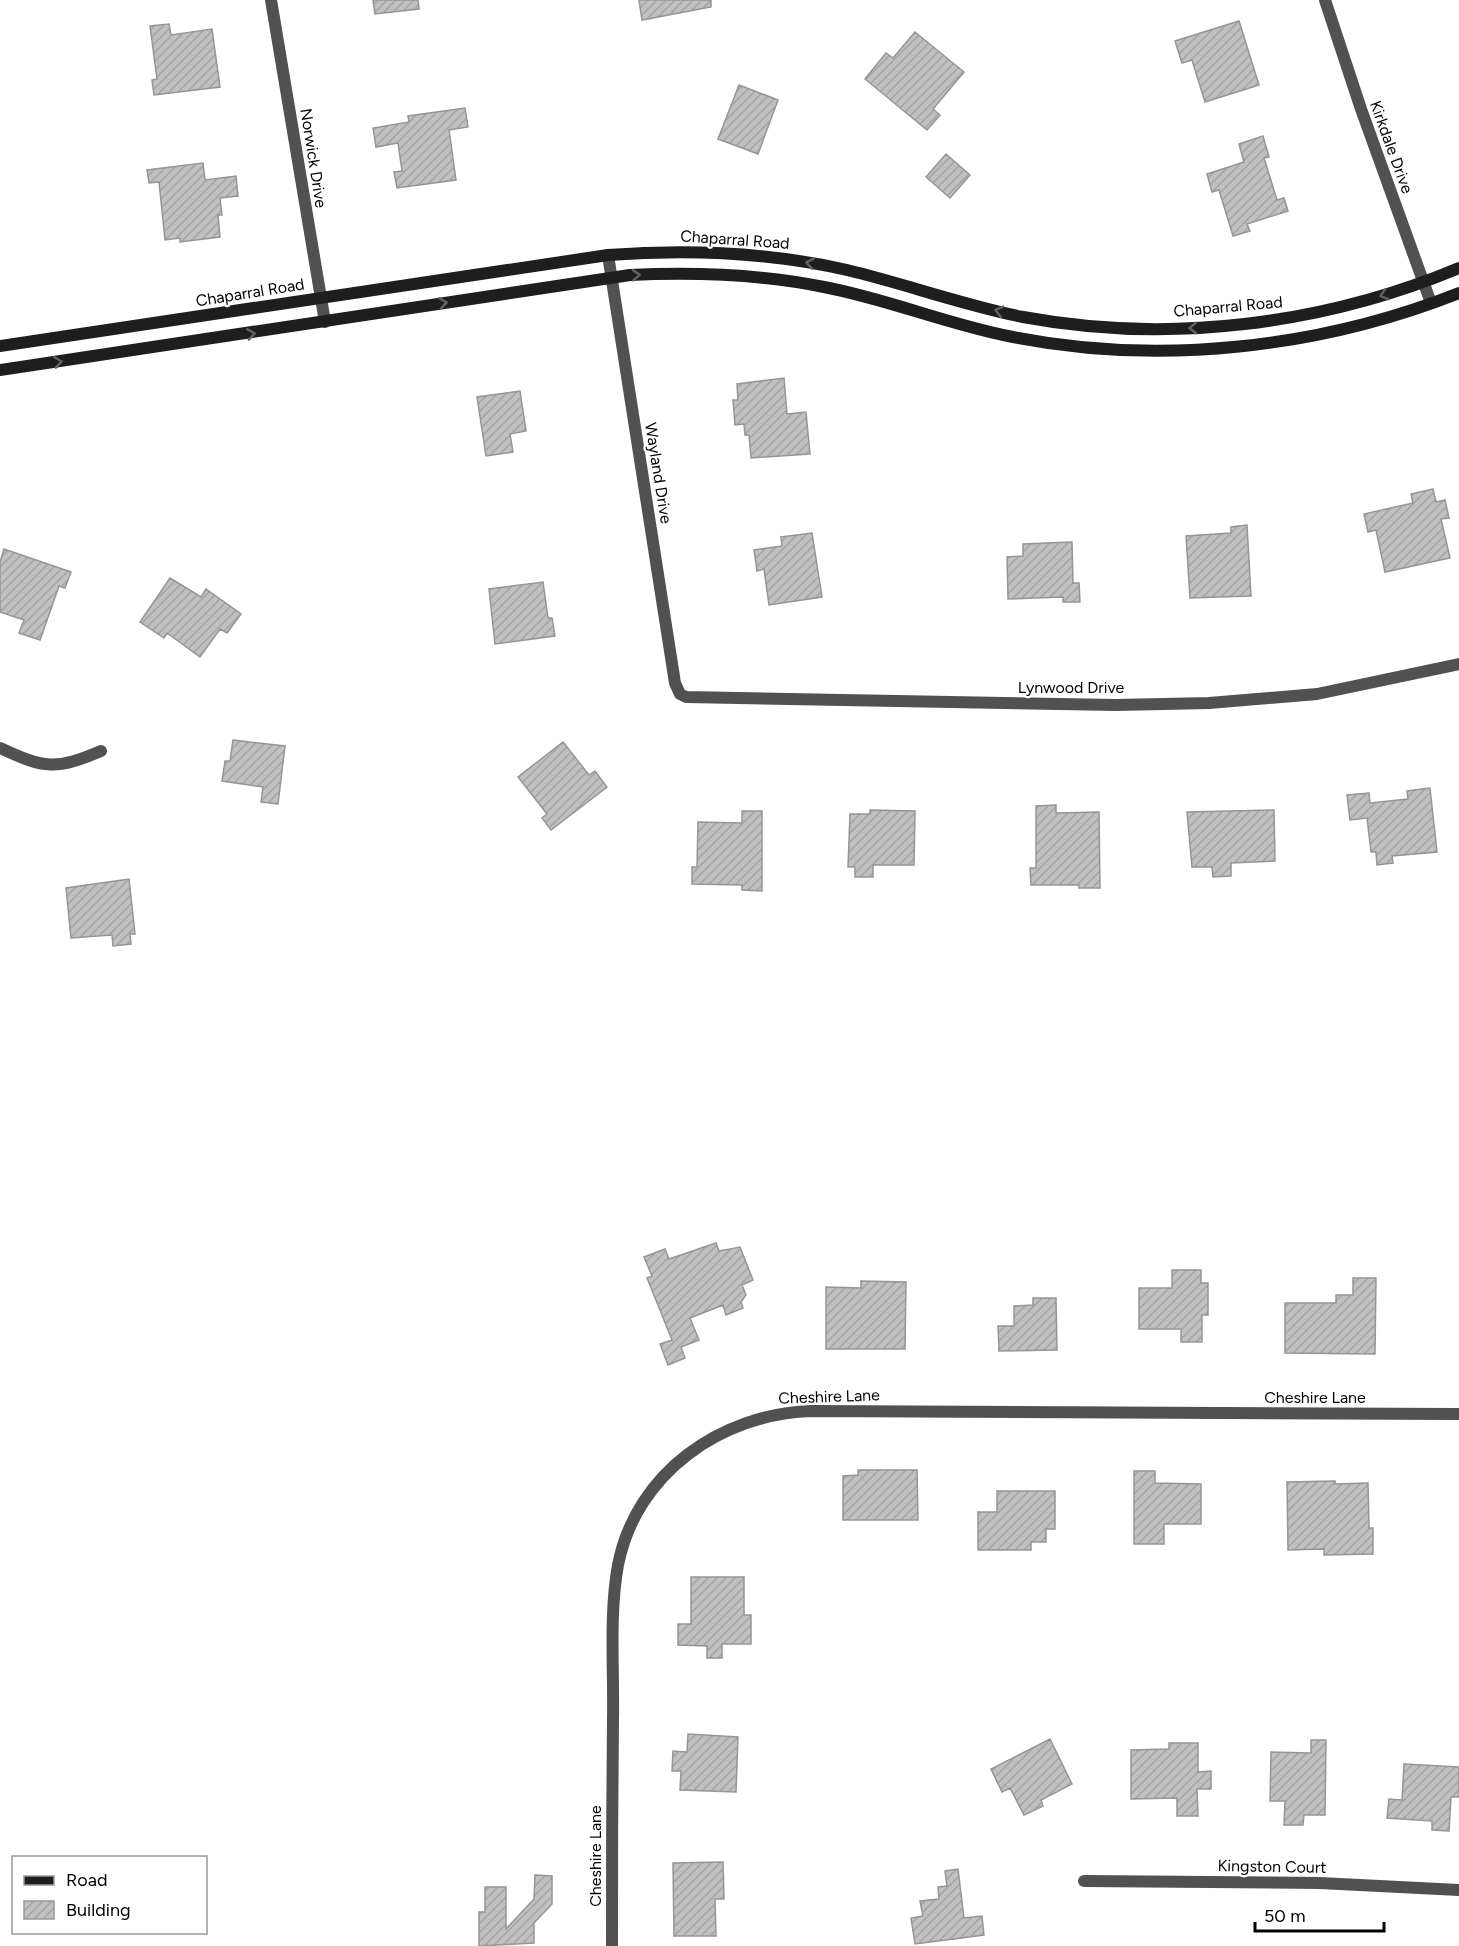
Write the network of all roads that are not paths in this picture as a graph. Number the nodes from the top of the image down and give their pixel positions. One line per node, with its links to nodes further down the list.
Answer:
1 (271, 0): 8 (street, Norwick Drive)
2 (1325, 0): 6 (street, Kirkdale Drive)
3 (608, 255): 5 (street, Wayland Drive); 6 (main road, Chaparral Road, one-way to 3); 8 (main road, Chaparral Road)
4 (1459, 268): 6 (main road, Chaparral Road)
5 (612, 277): 9 (main road, one-way to 9); 10 (main road, one-way to 5); 14 (street, Wayland Drive)
6 (1423, 282): 9 (street, Kirkdale Drive)
7 (1459, 293): 9 (main road)
8 (320, 298): 10 (street, Norwick Drive); 11 (main road, Chaparral Road)
9 (1431, 303)
10 (325, 322): 12 (main road, one-way to 10)
11 (0, 346)
12 (0, 370)
13 (1459, 664): 14 (street, Lynwood Drive)
14 (680, 694)
15 (0, 748): 16 (street)
16 (101, 751)
17 (1459, 1414): 20 (street, Cheshire Lane)
18 (1084, 1881): 19 (street, Kingston Court)
19 (1459, 1890)
20 (612, 1946)

